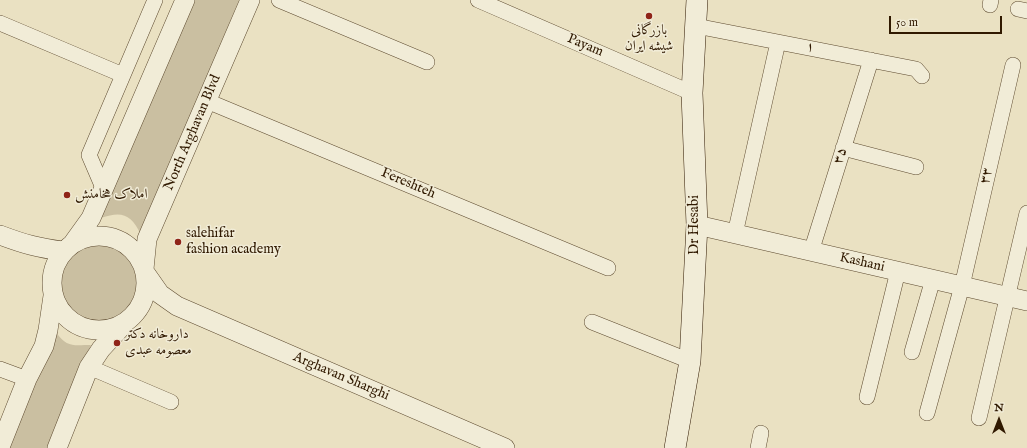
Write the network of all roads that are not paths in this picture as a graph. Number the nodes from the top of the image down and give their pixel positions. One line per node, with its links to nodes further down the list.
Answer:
1 (155, 0): 13 (street)
2 (185, 0): 19 (street)
3 (250, 0): 16 (street, North Arghavan Blvd)
4 (279, 0): 11 (street)
5 (478, 0): 15 (street, Payam)
6 (697, 0): 8 (main road, Dr Hesabi)
7 (0, 23): 13 (street)
8 (696, 26): 9 (street, ۱); 15 (main road, Dr Hesabi)
9 (778, 42): 10 (street, ۱); 22 (street)
10 (871, 60): 14 (street, ۱); 17 (street, ۳۵)
11 (427, 62)
12 (1013, 66): 31 (street, ۳۳)
13 (123, 75): 19 (street)
14 (922, 76)
15 (692, 93): 21 (main road, Dr Hesabi)
16 (207, 101): 27 (street, Fereshteh); 28 (street, North Arghavan Blvd)
17 (843, 148): 18 (street); 26 (street, ۳۵)
18 (916, 167)
19 (104, 190): 25 (street)
20 (1027, 213): 33 (street)
21 (697, 225): 22 (street, Kashani); 39 (main road, Dr Hesabi)
22 (735, 234): 26 (street, Kashani)
23 (0, 235): 24 (street)
24 (26, 245): 25 (street); 32 (street)
25 (68, 247): 28 (street); 32 (street)
26 (811, 252): 29 (street, Kashani)
27 (608, 268)
28 (145, 271): 35 (street); 36 (street)
29 (898, 271): 30 (street, Kashani); 43 (street)
30 (933, 279): 31 (street, Kashani); 38 (street)
31 (962, 286): 33 (street, Kashani); 45 (street, ۳۳)
32 (52, 287): 36 (street); 42 (street)
33 (1008, 296): 34 (street, Kashani); 46 (street)
34 (1027, 301)
35 (177, 306): 36 (street); 50 (street, Arghavan Sharghi)
36 (131, 317): 40 (street)
37 (592, 322): 39 (street)
38 (912, 352)
39 (690, 361): 51 (main road, Dr Hesabi)
40 (89, 367): 44 (street); 49 (street)
41 (0, 369): 42 (street)
42 (27, 379): 48 (street)
43 (867, 397)
44 (171, 402)
45 (927, 414)
46 (979, 418)
47 (761, 433): 52 (street)
48 (0, 447)
49 (57, 448)
50 (505, 448)
51 (675, 448)
52 (758, 448)

